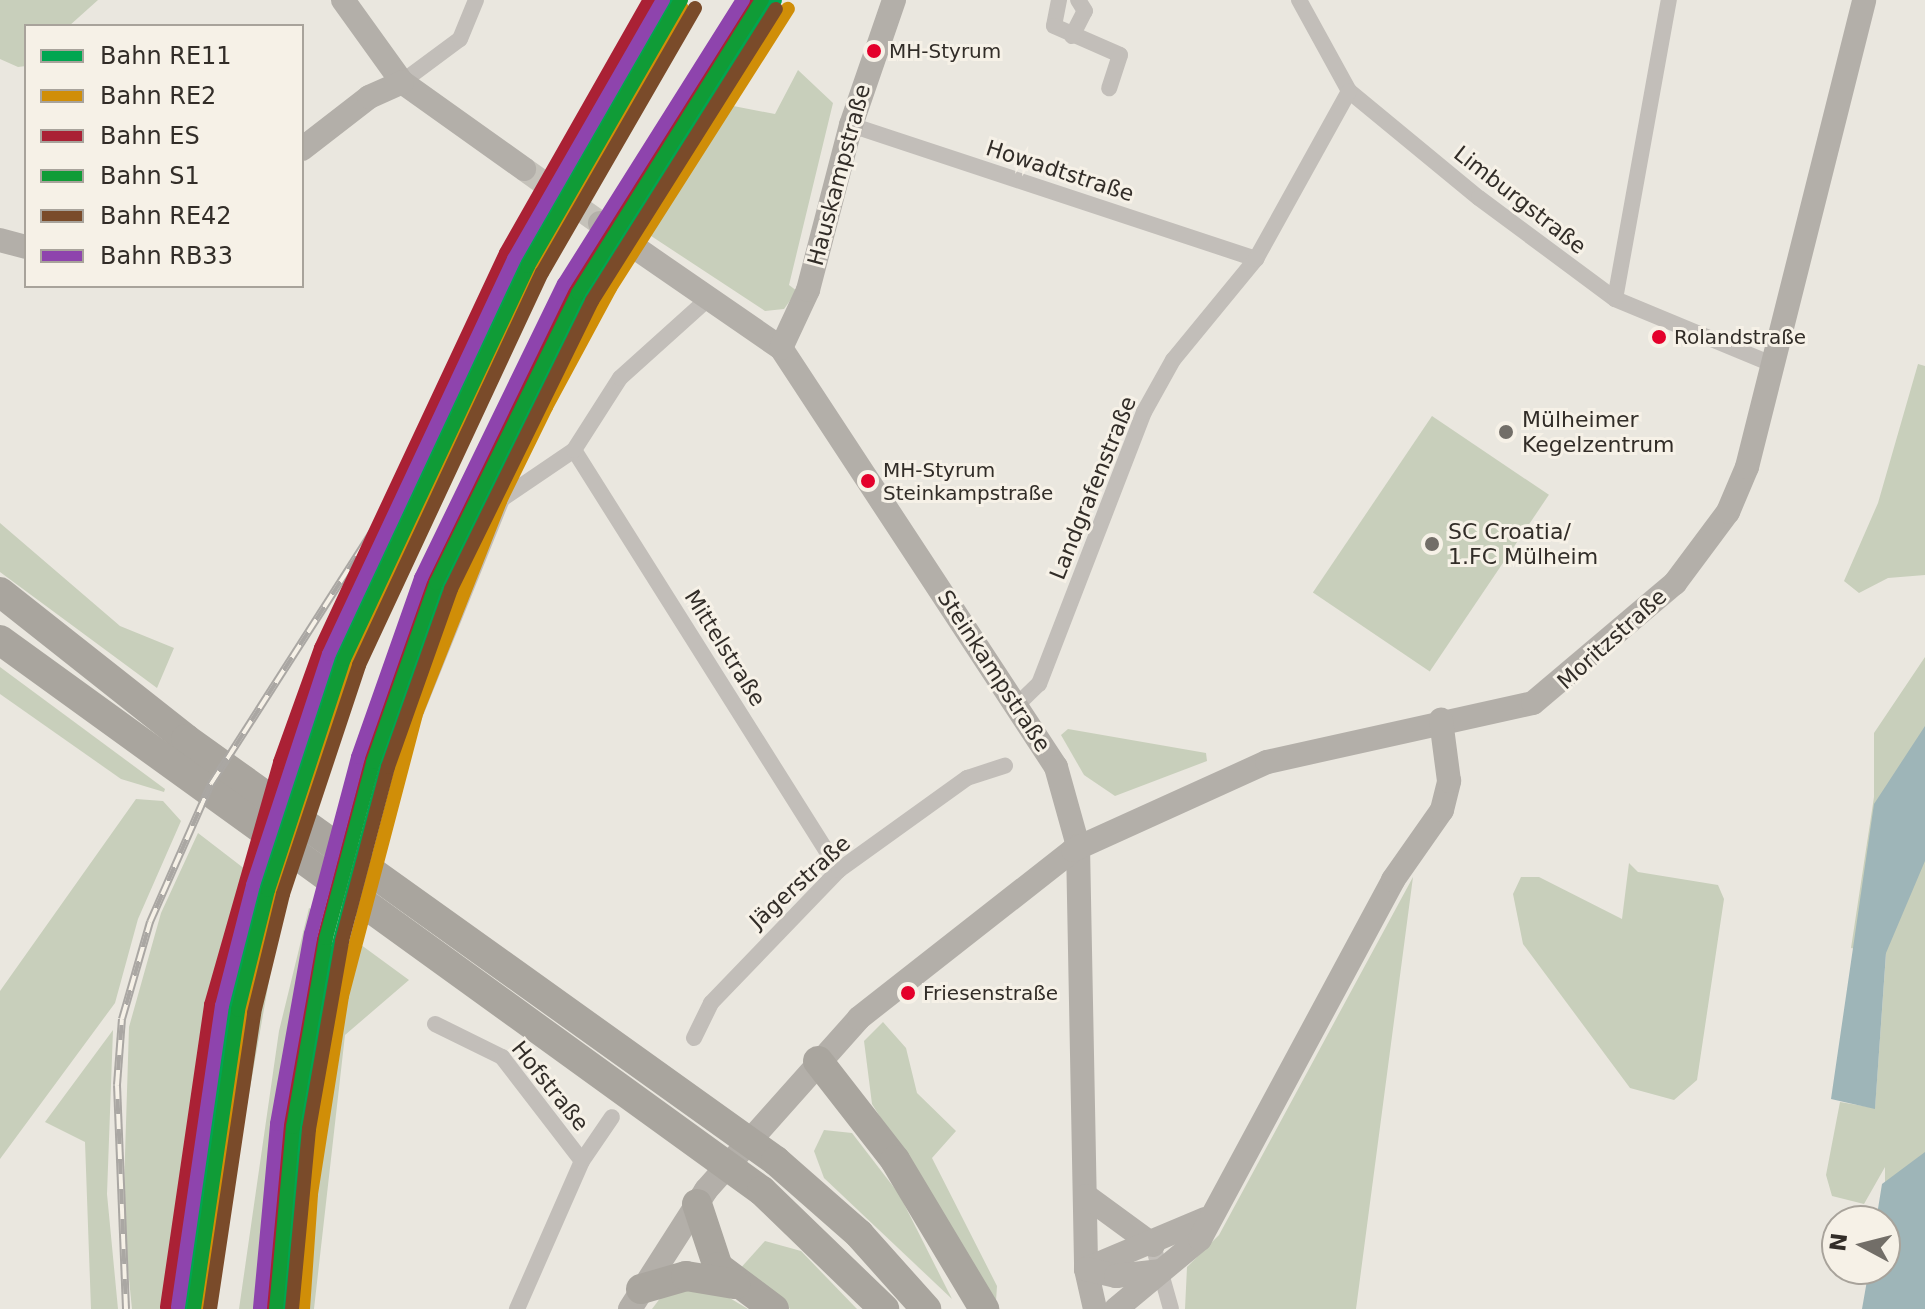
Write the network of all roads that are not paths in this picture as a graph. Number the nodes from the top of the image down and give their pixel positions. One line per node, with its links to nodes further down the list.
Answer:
1 (343, 0): 10 (street)
2 (476, 0): 10 (street)
3 (894, 0): 13 (street, Hauskampstraße)
4 (1059, 0): 9 (street)
5 (1078, 0): 9 (street)
6 (1299, 0): 12 (street, Limburgstraße)
7 (1669, 0): 21 (street)
8 (1864, 0): 23 (street, Moritzstraße)
9 (1072, 36): 11 (street)
10 (402, 82): 14 (street); 15 (street)
11 (1109, 88)
12 (1349, 91): 19 (street, Landgrafenstraße); 21 (street, Limburgstraße)
13 (851, 125): 19 (street, Howadtstraße); 22 (street, Hauskampstraße)
14 (304, 147)
15 (524, 169)
16 (0, 240): 18 (street)
17 (630, 244): 20 (street, Steinkampstraße)
18 (24, 246)
19 (1256, 259): 27 (street, Landgrafenstraße)
20 (709, 298): 22 (street, Steinkampstraße); 24 (street)
21 (1615, 299): 23 (street, Limburgstraße)
22 (781, 348): 27 (street, Steinkampstraße)
23 (1772, 364): 28 (street, Moritzstraße)
24 (574, 450): 30 (street); 32 (street, Mittelstraße)
25 (0, 592): 49 (highway)
26 (0, 640): 48 (highway)
27 (1018, 704): 31 (street, Steinkampstraße)
28 (1441, 720): 31 (street); 40 (street)
29 (1005, 766): 32 (street, Jägerstraße)
30 (388, 781)
31 (1078, 846): 35 (street); 38 (street, Steinkampstraße)
32 (839, 870): 34 (street, Jägerstraße)
33 (435, 1024): 37 (street, Hofstraße)
34 (694, 1038)
35 (818, 1061): 39 (street); 50 (highway)
36 (612, 1117): 37 (street, Hofstraße)
37 (582, 1161): 46 (street, Hofstraße)
38 (1086, 1196): 41 (street); 42 (street, Steinkampstraße)
39 (702, 1197): 44 (highway); 45 (street)
40 (1213, 1213): 41 (street); 43 (street)
41 (1153, 1245): 42 (street); 43 (street)
42 (1086, 1269): 43 (street); 51 (street, Steinkampstraße); 52 (street, Steinkampstraße)
43 (1162, 1270): 53 (street); 54 (street)
44 (735, 1284): 45 (highway); 47 (highway)
45 (636, 1299)
46 (517, 1309)
47 (774, 1309)
48 (884, 1309)
49 (926, 1309)
50 (984, 1309)
51 (1078, 1309)
52 (1095, 1309)
53 (1117, 1309)
54 (1171, 1309)

